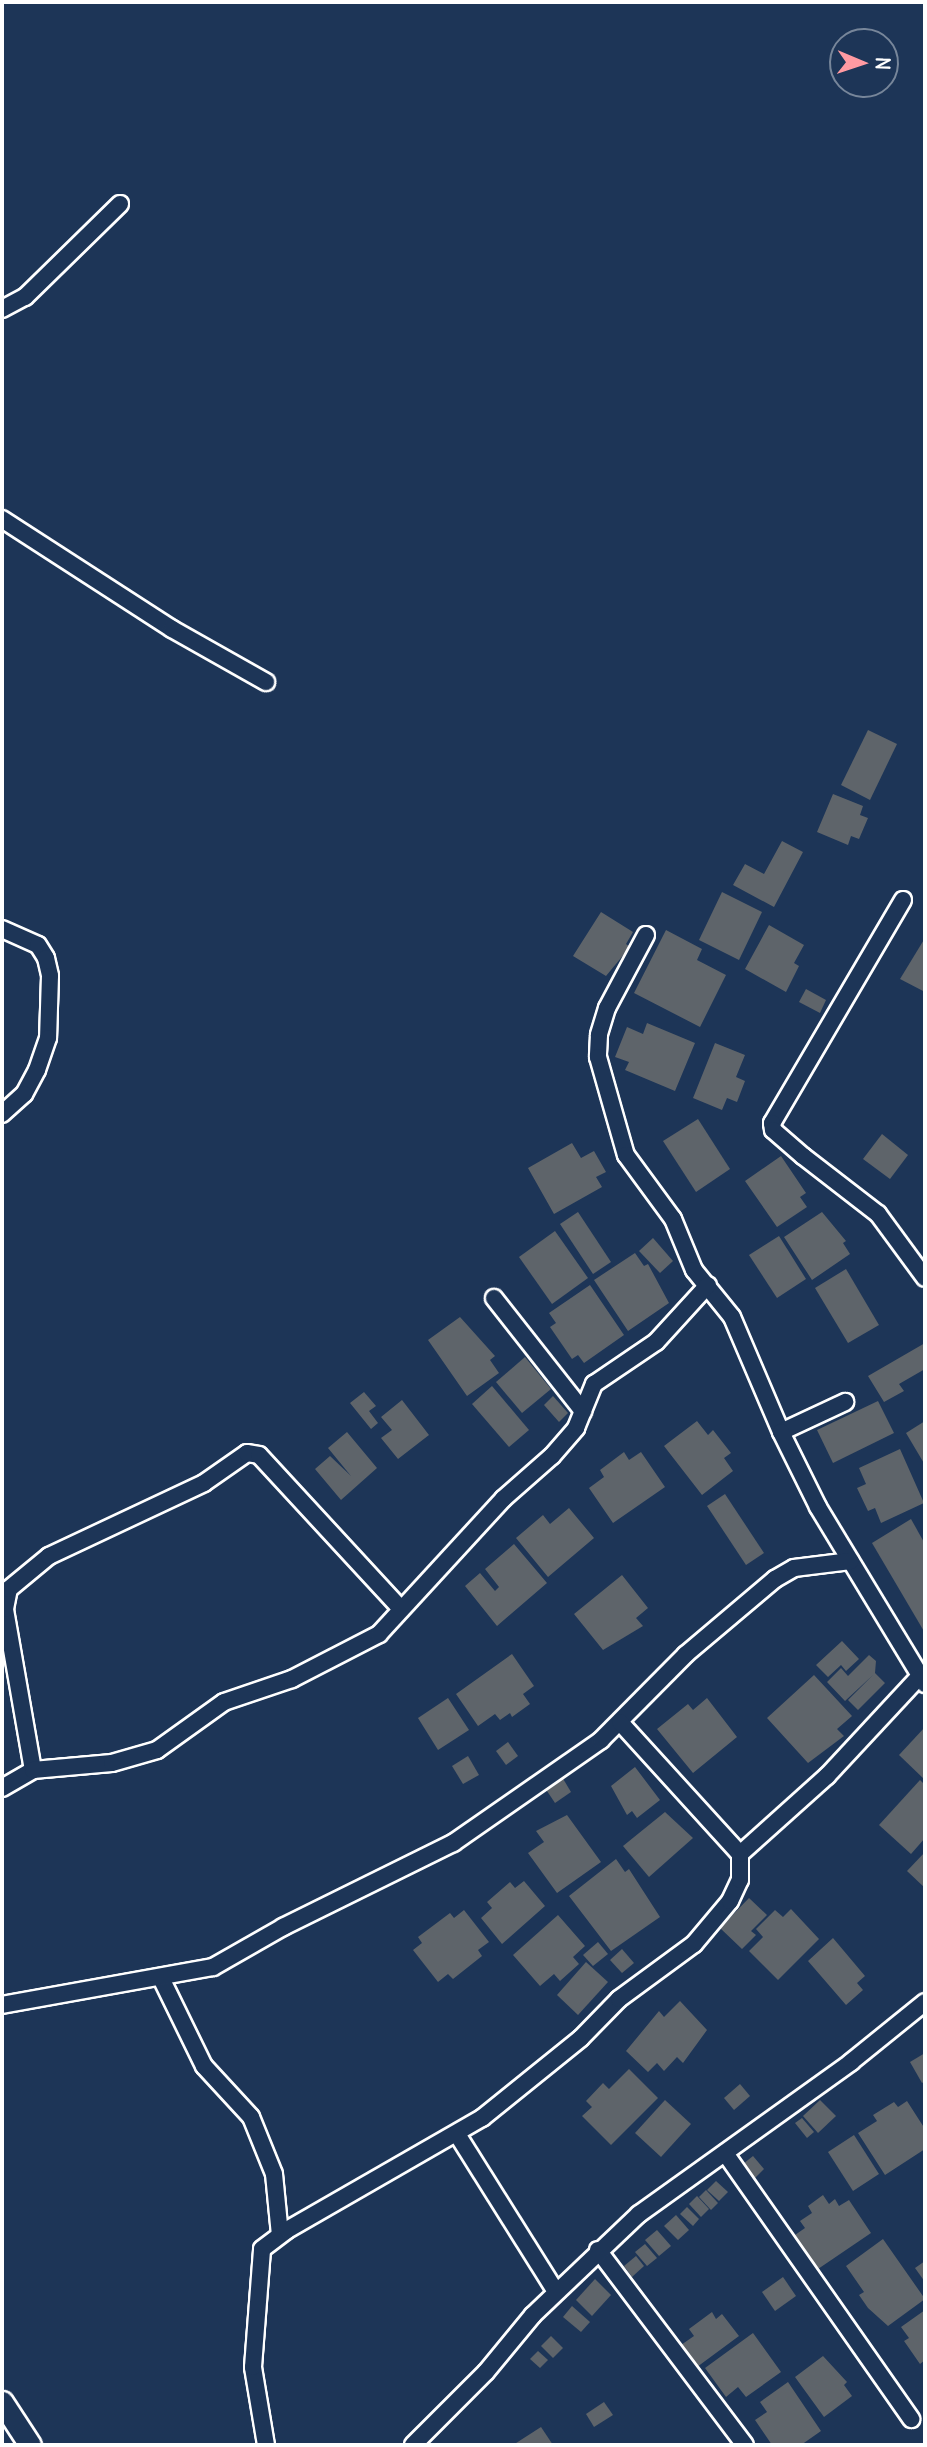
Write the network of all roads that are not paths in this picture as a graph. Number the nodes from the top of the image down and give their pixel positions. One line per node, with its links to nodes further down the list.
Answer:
1 (120, 204): 2 (street)
2 (2, 309)
3 (2, 519): 4 (street)
4 (266, 682)
5 (903, 900): 9 (street)
6 (2, 929): 8 (street)
7 (646, 935): 10 (street)
8 (2, 1114)
9 (925, 1278)
10 (708, 1285): 13 (street); 14 (street)
11 (494, 1298): 13 (street)
12 (845, 1402): 14 (street)
13 (583, 1411): 16 (street)
14 (781, 1432): 15 (street)
15 (851, 1561): 17 (street); 18 (street)
16 (400, 1608): 19 (street); 19 (street)
17 (922, 1680): 21 (street)
18 (620, 1722): 21 (street); 22 (street)
19 (33, 1770): 20 (street)
20 (2, 1788)
21 (740, 1854): 25 (street)
22 (161, 1978): 24 (street); 27 (street)
23 (925, 2002): 26 (street)
24 (2, 2004)
25 (457, 2134): 27 (street); 29 (street)
26 (725, 2153): 28 (street); 31 (street)
27 (280, 2235): 33 (street)
28 (598, 2250): 29 (street); 35 (street)
29 (556, 2292): 34 (street)
30 (2, 2402): 32 (street)
31 (911, 2419)
32 (30, 2445)
33 (266, 2445)
34 (413, 2445)
35 (745, 2445)

